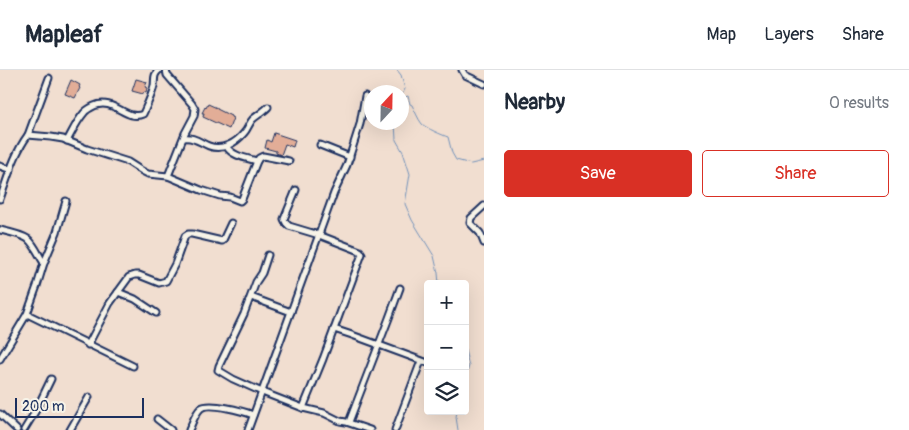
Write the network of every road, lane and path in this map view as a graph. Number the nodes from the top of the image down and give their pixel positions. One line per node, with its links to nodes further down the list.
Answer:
1 (158, 70): 10 (street)
2 (166, 70): 9 (street)
3 (462, 70): 5 (street)
4 (49, 78): 8 (street)
5 (484, 84)
6 (364, 96): 15 (street)
7 (268, 106): 12 (street)
8 (28, 135): 10 (street); 19 (street)
9 (184, 138): 13 (street); 20 (street)
10 (67, 141): 20 (street)
11 (320, 145): 15 (street)
12 (227, 147): 13 (street); 14 (street)
13 (213, 148): 14 (street)
14 (235, 154): 16 (street)
15 (350, 157): 27 (street)
16 (257, 161): 17 (street); 20 (street)
17 (289, 161)
18 (0, 166): 19 (street)
19 (11, 170): 22 (street)
20 (168, 176)
21 (296, 190): 27 (street)
22 (0, 199)
23 (66, 201): 30 (street)
24 (484, 206): 28 (street)
25 (231, 223): 32 (street)
26 (0, 230): 30 (street)
27 (319, 235): 34 (street); 37 (street)
28 (484, 243)
29 (268, 255): 33 (street)
30 (44, 264): 36 (street)
31 (400, 288): 39 (street)
32 (118, 292): 35 (street); 38 (street)
33 (250, 297): 34 (street); 45 (street)
34 (291, 312): 45 (street)
35 (156, 313)
36 (27, 314): 38 (street); 40 (street)
37 (334, 329): 39 (street); 47 (street)
38 (88, 345): 43 (street)
39 (379, 345): 41 (street); 51 (street)
40 (0, 359)
41 (421, 361): 42 (street); 60 (street)
42 (424, 362)
43 (133, 366)
44 (51, 379): 53 (street)
45 (262, 392): 47 (street); 49 (street)
46 (89, 397): 54 (street)
47 (303, 408): 51 (street)
48 (0, 414): 52 (street)
49 (253, 415): 56 (street); 57 (street)
50 (157, 420): 55 (street)
51 (350, 423): 58 (street); 59 (street)
52 (14, 429)
53 (24, 430)
54 (70, 430)
55 (171, 430)
56 (189, 430)
57 (248, 430)
58 (351, 430)
59 (370, 430)
60 (395, 430)

